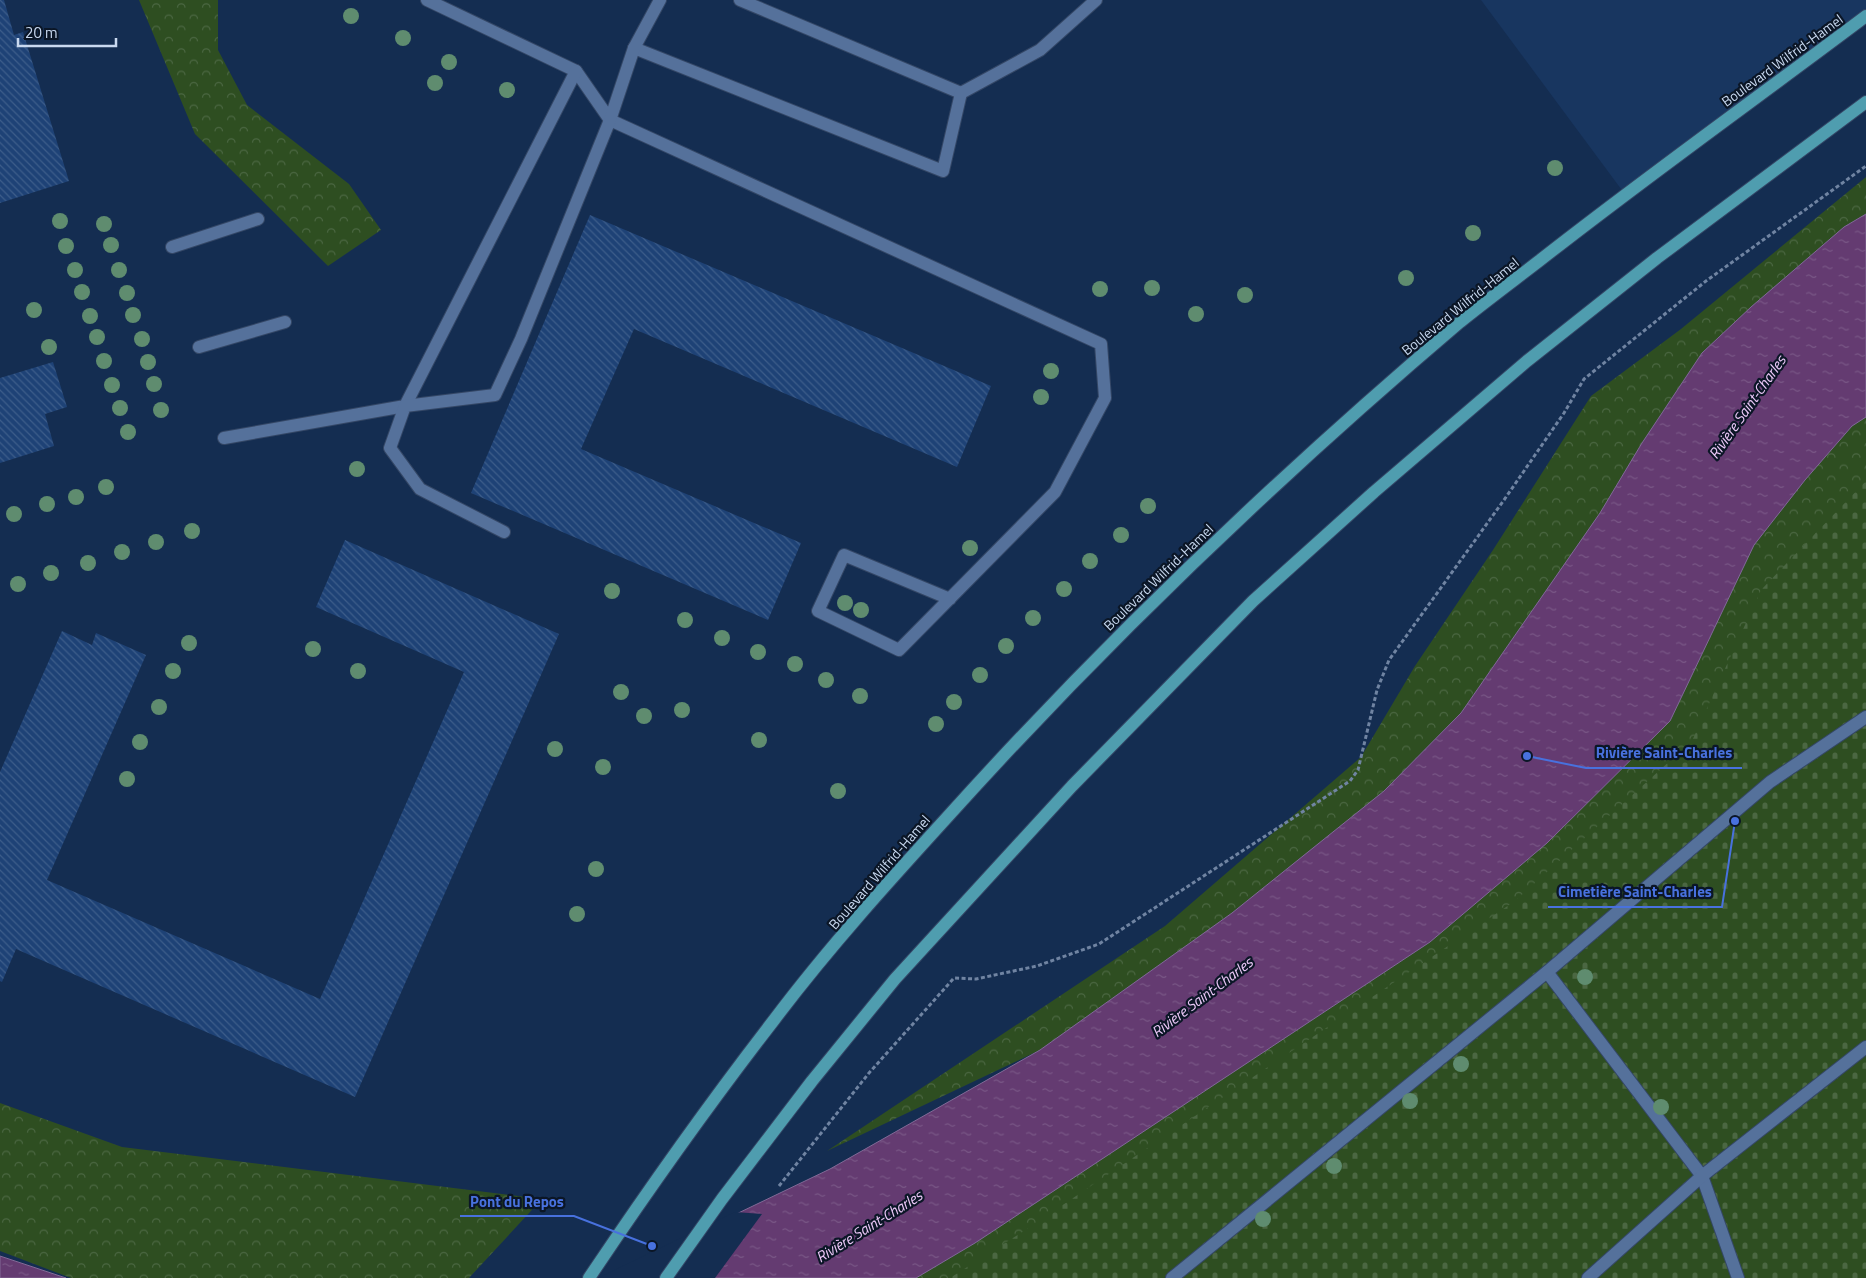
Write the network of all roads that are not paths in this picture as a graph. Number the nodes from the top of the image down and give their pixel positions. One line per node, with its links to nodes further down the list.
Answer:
1 (427, 0): 7 (lane)
2 (660, 0): 6 (lane)
3 (740, 0): 8 (lane)
4 (1096, 0): 8 (lane)
5 (1866, 16): 23 (main road, Boulevard Wilfrid-Hamel)
6 (634, 48): 8 (lane); 10 (lane)
7 (576, 71): 10 (lane); 15 (lane)
8 (961, 92)
9 (1866, 102): 24 (main road)
10 (610, 120): 15 (lane); 18 (lane)
11 (258, 219): 12 (lane)
12 (172, 246)
13 (285, 322): 14 (lane)
14 (199, 347)
15 (405, 406): 16 (lane); 17 (lane)
16 (224, 438)
17 (504, 532)
18 (950, 599): 18 (lane)
19 (1866, 716): 20 (lane)
20 (1547, 972): 22 (lane); 25 (lane)
21 (1866, 1047): 22 (lane)
22 (1702, 1176): 26 (lane); 27 (lane)
23 (589, 1278)
24 (666, 1278)
25 (1172, 1278)
26 (1588, 1278)
27 (1738, 1278)

